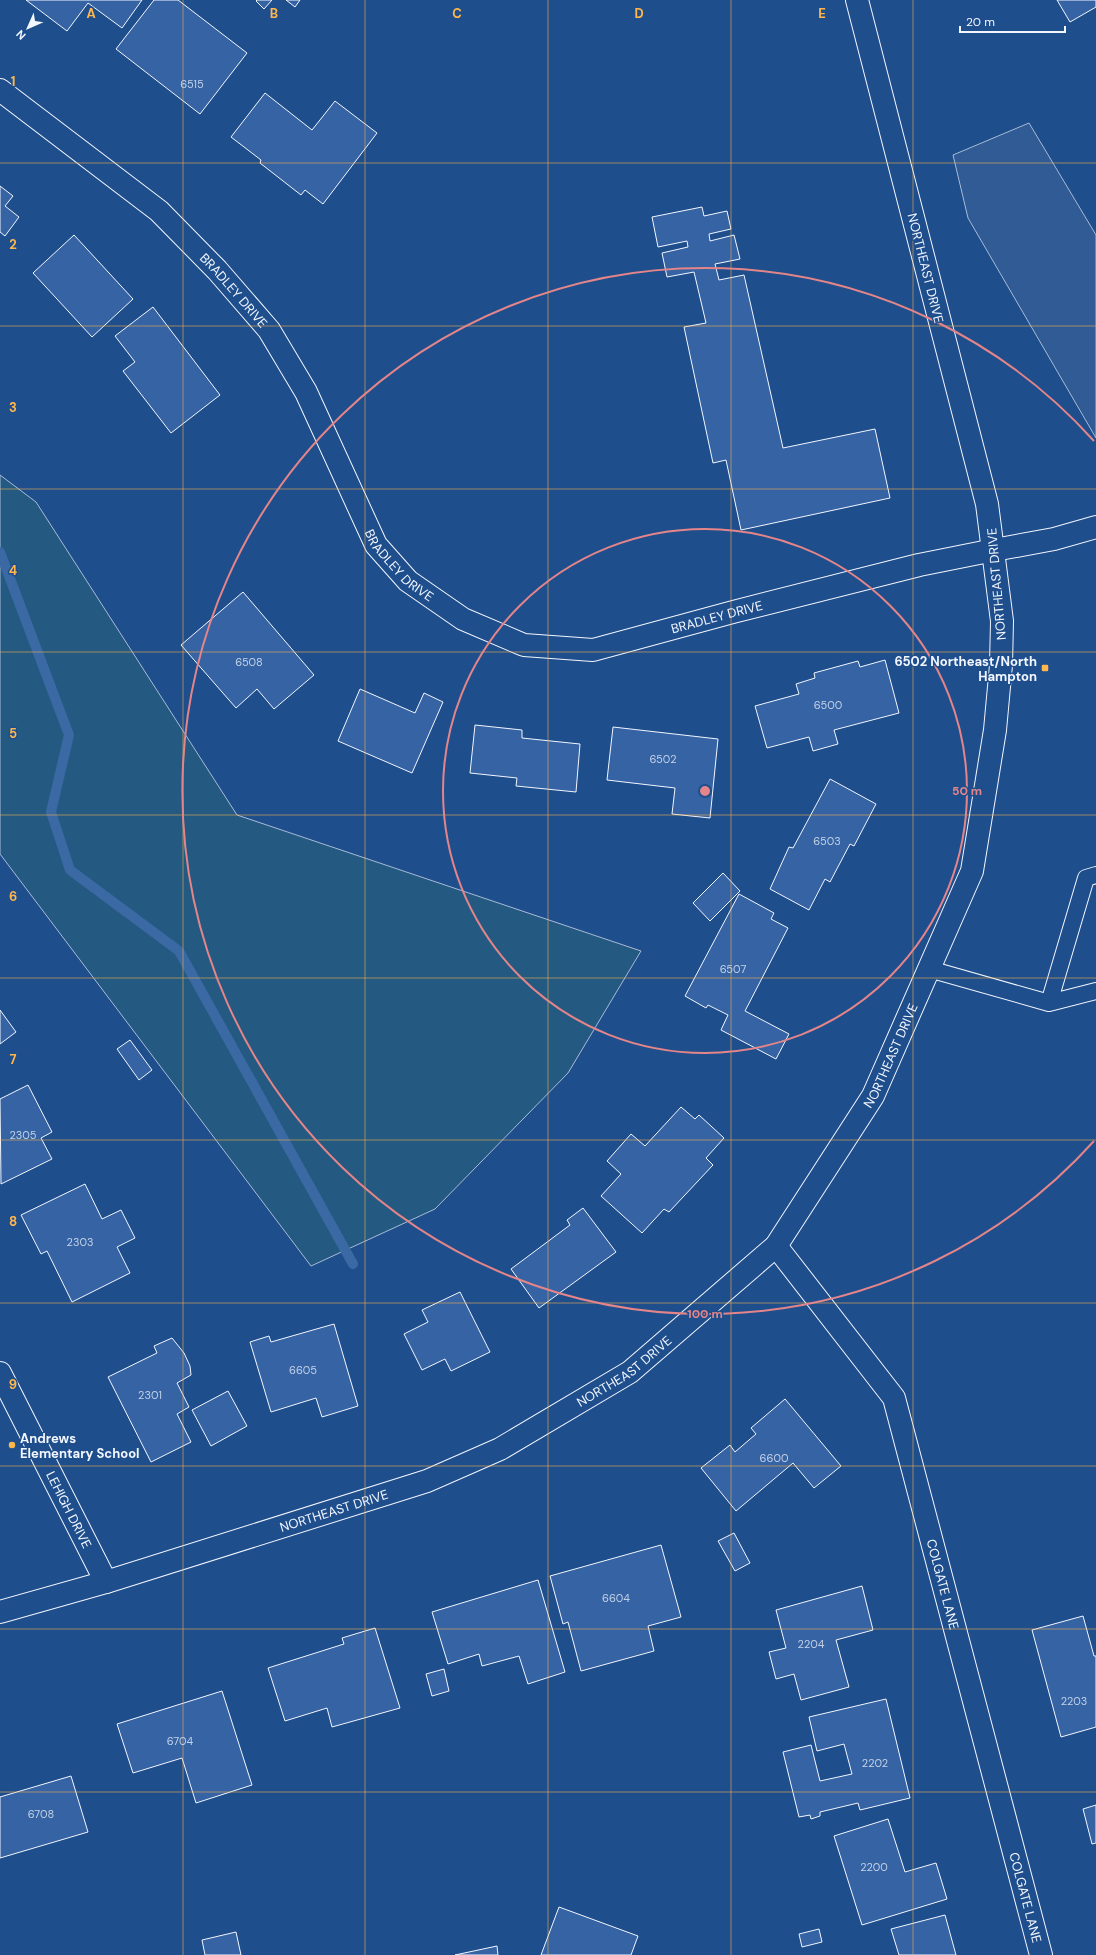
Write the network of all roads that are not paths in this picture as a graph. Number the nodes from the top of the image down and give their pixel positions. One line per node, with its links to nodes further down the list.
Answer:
1 (857, 0): 4 (street, NORTHEAST DRIVE)
2 (0, 90): 4 (street, BRADLEY DRIVE)
3 (1096, 527): 4 (street, BRADLEY DRIVE)
4 (994, 550): 6 (street, NORTHEAST DRIVE)
5 (1096, 875): 8 (lane)
6 (928, 969): 8 (lane); 9 (street, NORTHEAST DRIVE)
7 (1096, 991): 8 (lane)
8 (1049, 1003)
9 (776, 1246): 11 (street, NORTHEAST DRIVE); 13 (street, COLGATE LANE)
10 (0, 1373): 11 (street, LEHIGH DRIVE)
11 (106, 1582): 12 (street, NORTHEAST DRIVE)
12 (0, 1612)
13 (1041, 1955)

